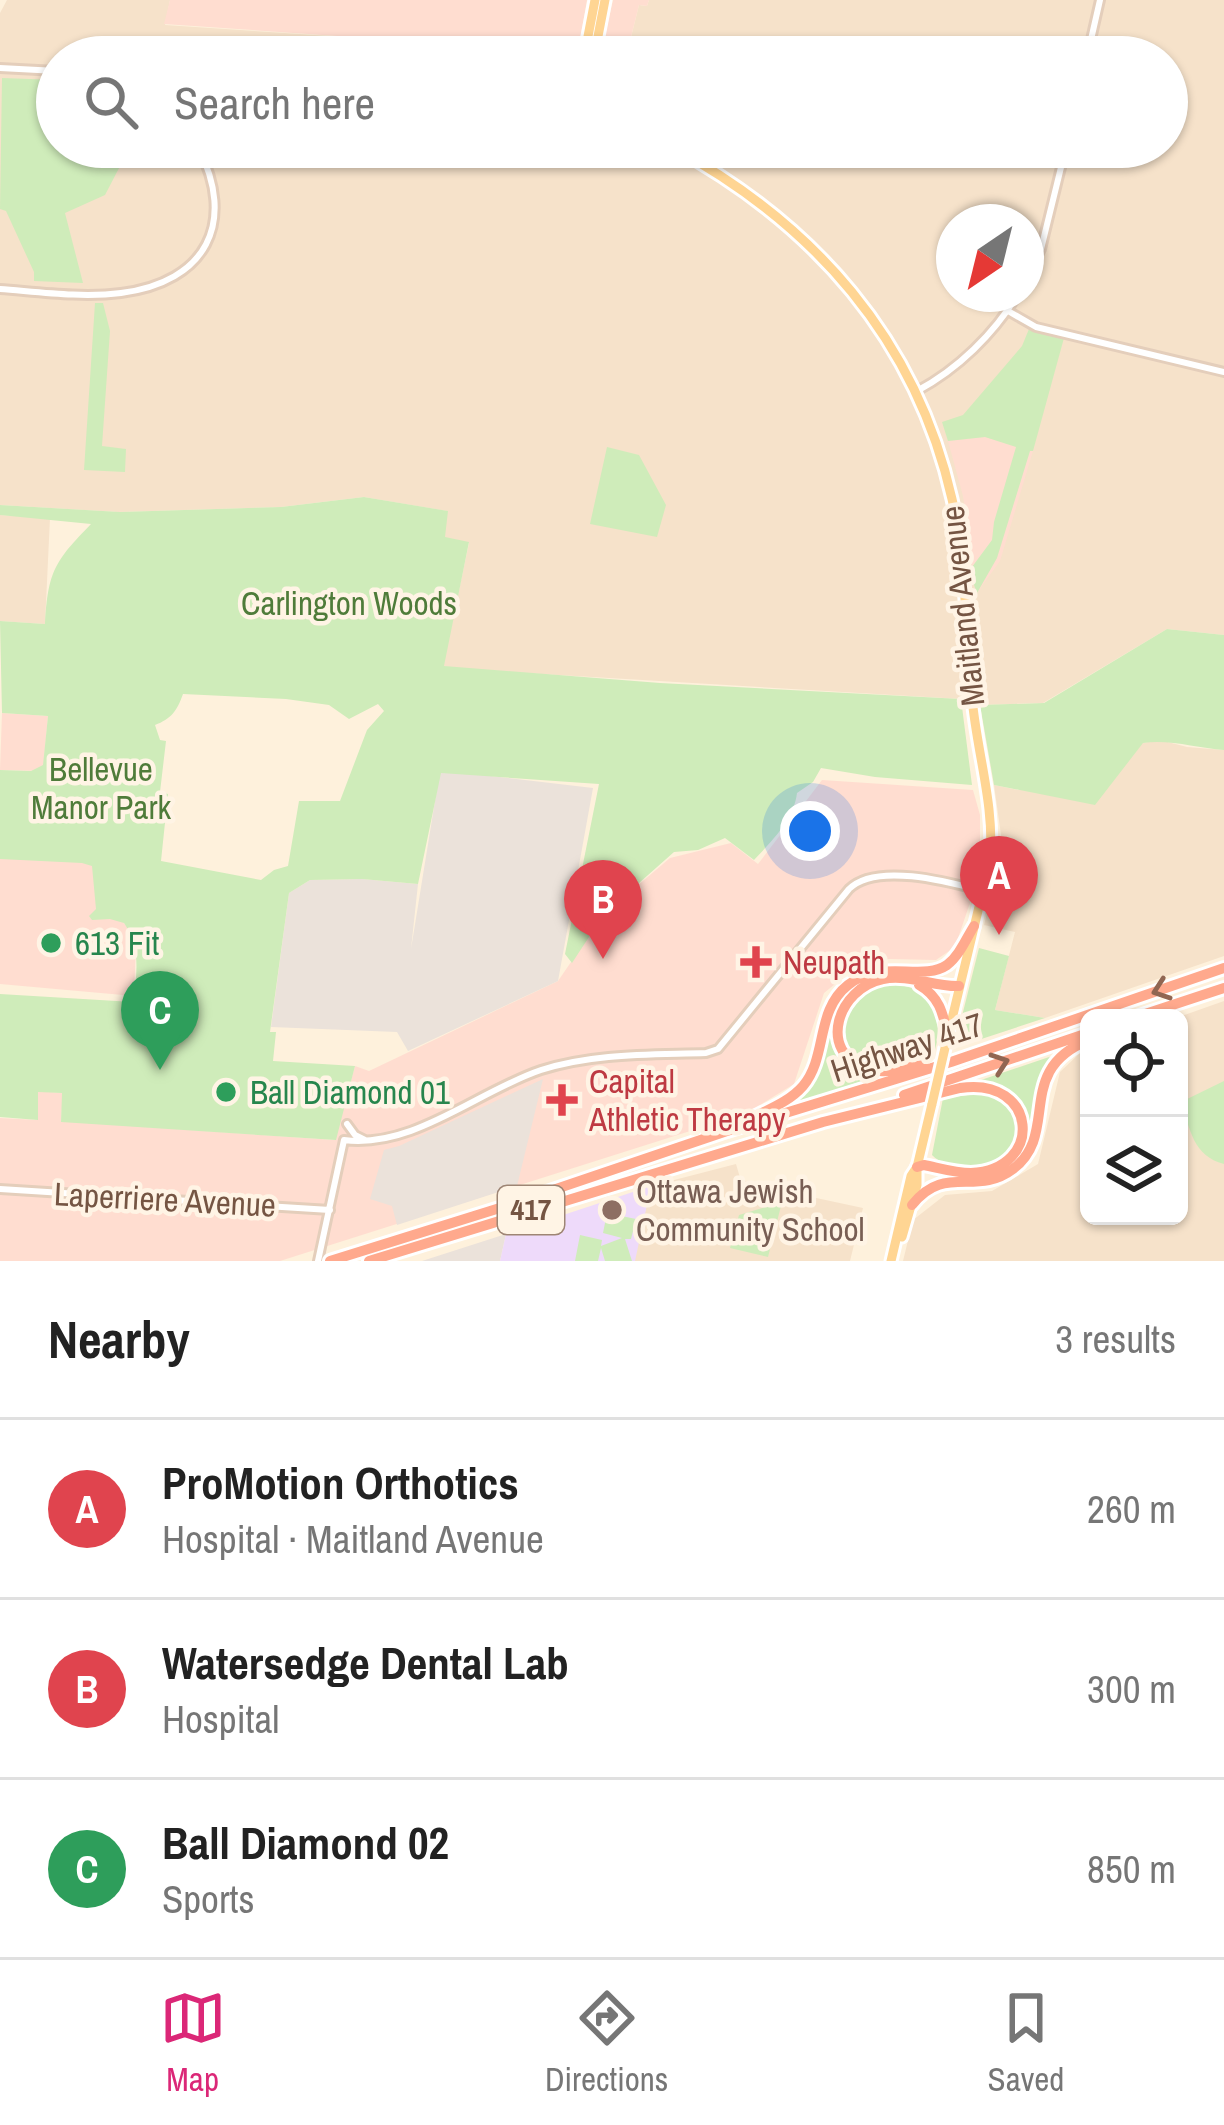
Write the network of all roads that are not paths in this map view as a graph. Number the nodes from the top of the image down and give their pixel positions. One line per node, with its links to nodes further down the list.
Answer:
1 (595, 0): 4 (main road)
2 (605, 0): 4 (main road)
3 (1100, 0): 7 (street)
4 (596, 22): 5 (main road); 6 (main road)
5 (591, 36)
6 (595, 36)
7 (1092, 36)
8 (0, 68): 9 (street)
9 (36, 70)
10 (206, 168): 14 (street)
11 (706, 168): 18 (main road, Maitland Avenue)
12 (1061, 168): 13 (street)
13 (1044, 237)
14 (0, 289)
15 (1006, 312): 18 (street)
16 (1009, 312): 17 (street)
17 (1224, 372)
18 (916, 391): 19 (main road, Maitland Avenue)
19 (982, 891): 20 (main road, Maitland Avenue); 33 (street)
20 (974, 926): 22 (highway); 23 (main road, Maitland Avenue)
21 (1224, 968): 29 (highway, Highway 417 / 417, one-way to 29)
22 (901, 974): 23 (highway); 27 (highway); 29 (highway); 32 (highway)
23 (959, 986): 27 (main road, Maitland Avenue)
24 (1224, 988): 25 (highway)
25 (1161, 1009)
26 (1080, 1039): 30 (highway, 417, one-way to 26)
27 (947, 1042): 35 (main road, Maitland Avenue, bridge)
28 (1080, 1042): 36 (highway)
29 (951, 1062): 32 (highway, Highway 417 / 417)
30 (850, 1114): 35 (highway); 42 (highway, 417)
31 (347, 1124): 33 (street)
32 (727, 1131): 41 (highway, Highway 417 / 417)
33 (368, 1142): 34 (street); 34 (street)
34 (339, 1161): 39 (street)
35 (917, 1167): 36 (highway); 38 (main road, Maitland Avenue); 43 (main road, Maitland Avenue)
36 (976, 1182): 38 (highway)
37 (0, 1189): 39 (street, Laperriere Avenue)
38 (912, 1205): 43 (main road, Maitland Avenue)
39 (330, 1210): 40 (street)
40 (318, 1261)
41 (330, 1261)
42 (368, 1261)
43 (893, 1261)

